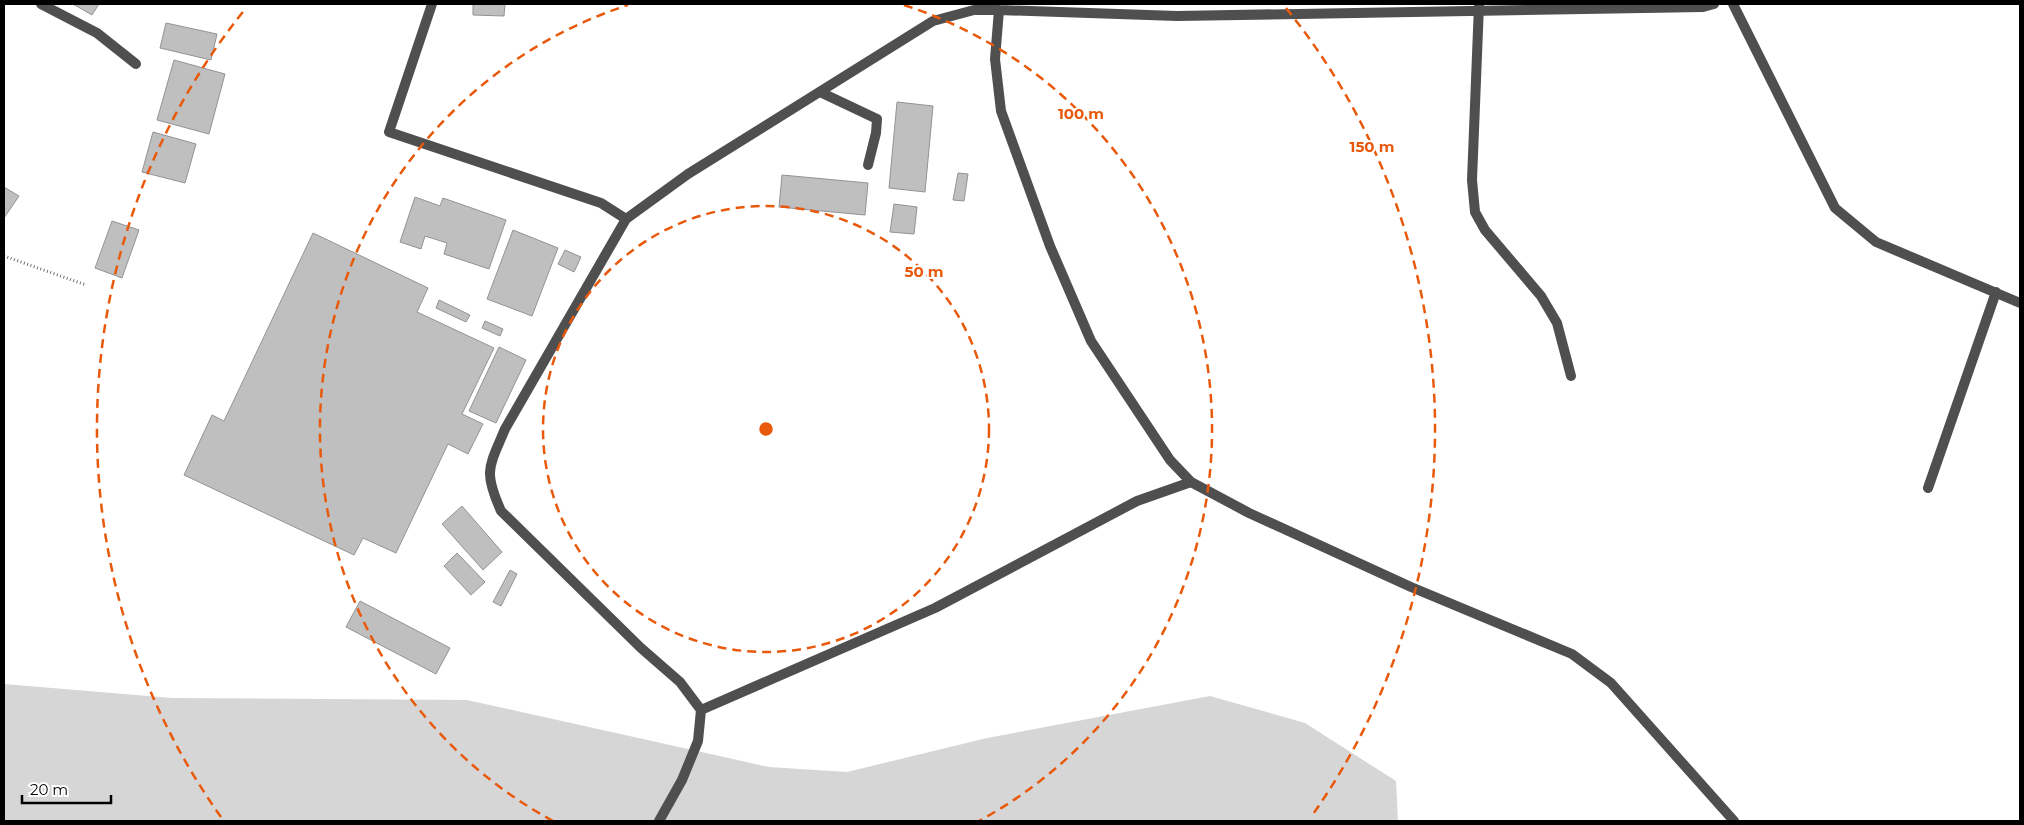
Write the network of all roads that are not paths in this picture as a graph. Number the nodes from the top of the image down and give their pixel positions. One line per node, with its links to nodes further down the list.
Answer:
1 (41, 4): 7 (street)
2 (432, 4): 10 (street)
3 (1714, 4): 5 (street)
4 (1733, 4): 11 (street)
5 (1480, 7): 6 (street); 13 (street)
6 (999, 10): 8 (street); 14 (street)
7 (136, 64)
8 (820, 92): 9 (street); 10 (street)
9 (868, 165)
10 (626, 219): 16 (street)
11 (1996, 292): 12 (street); 15 (street)
12 (2020, 303)
13 (1571, 376)
14 (1191, 482): 16 (street); 18 (street)
15 (1928, 488)
16 (700, 710): 17 (street)
17 (659, 821)
18 (1734, 821)

